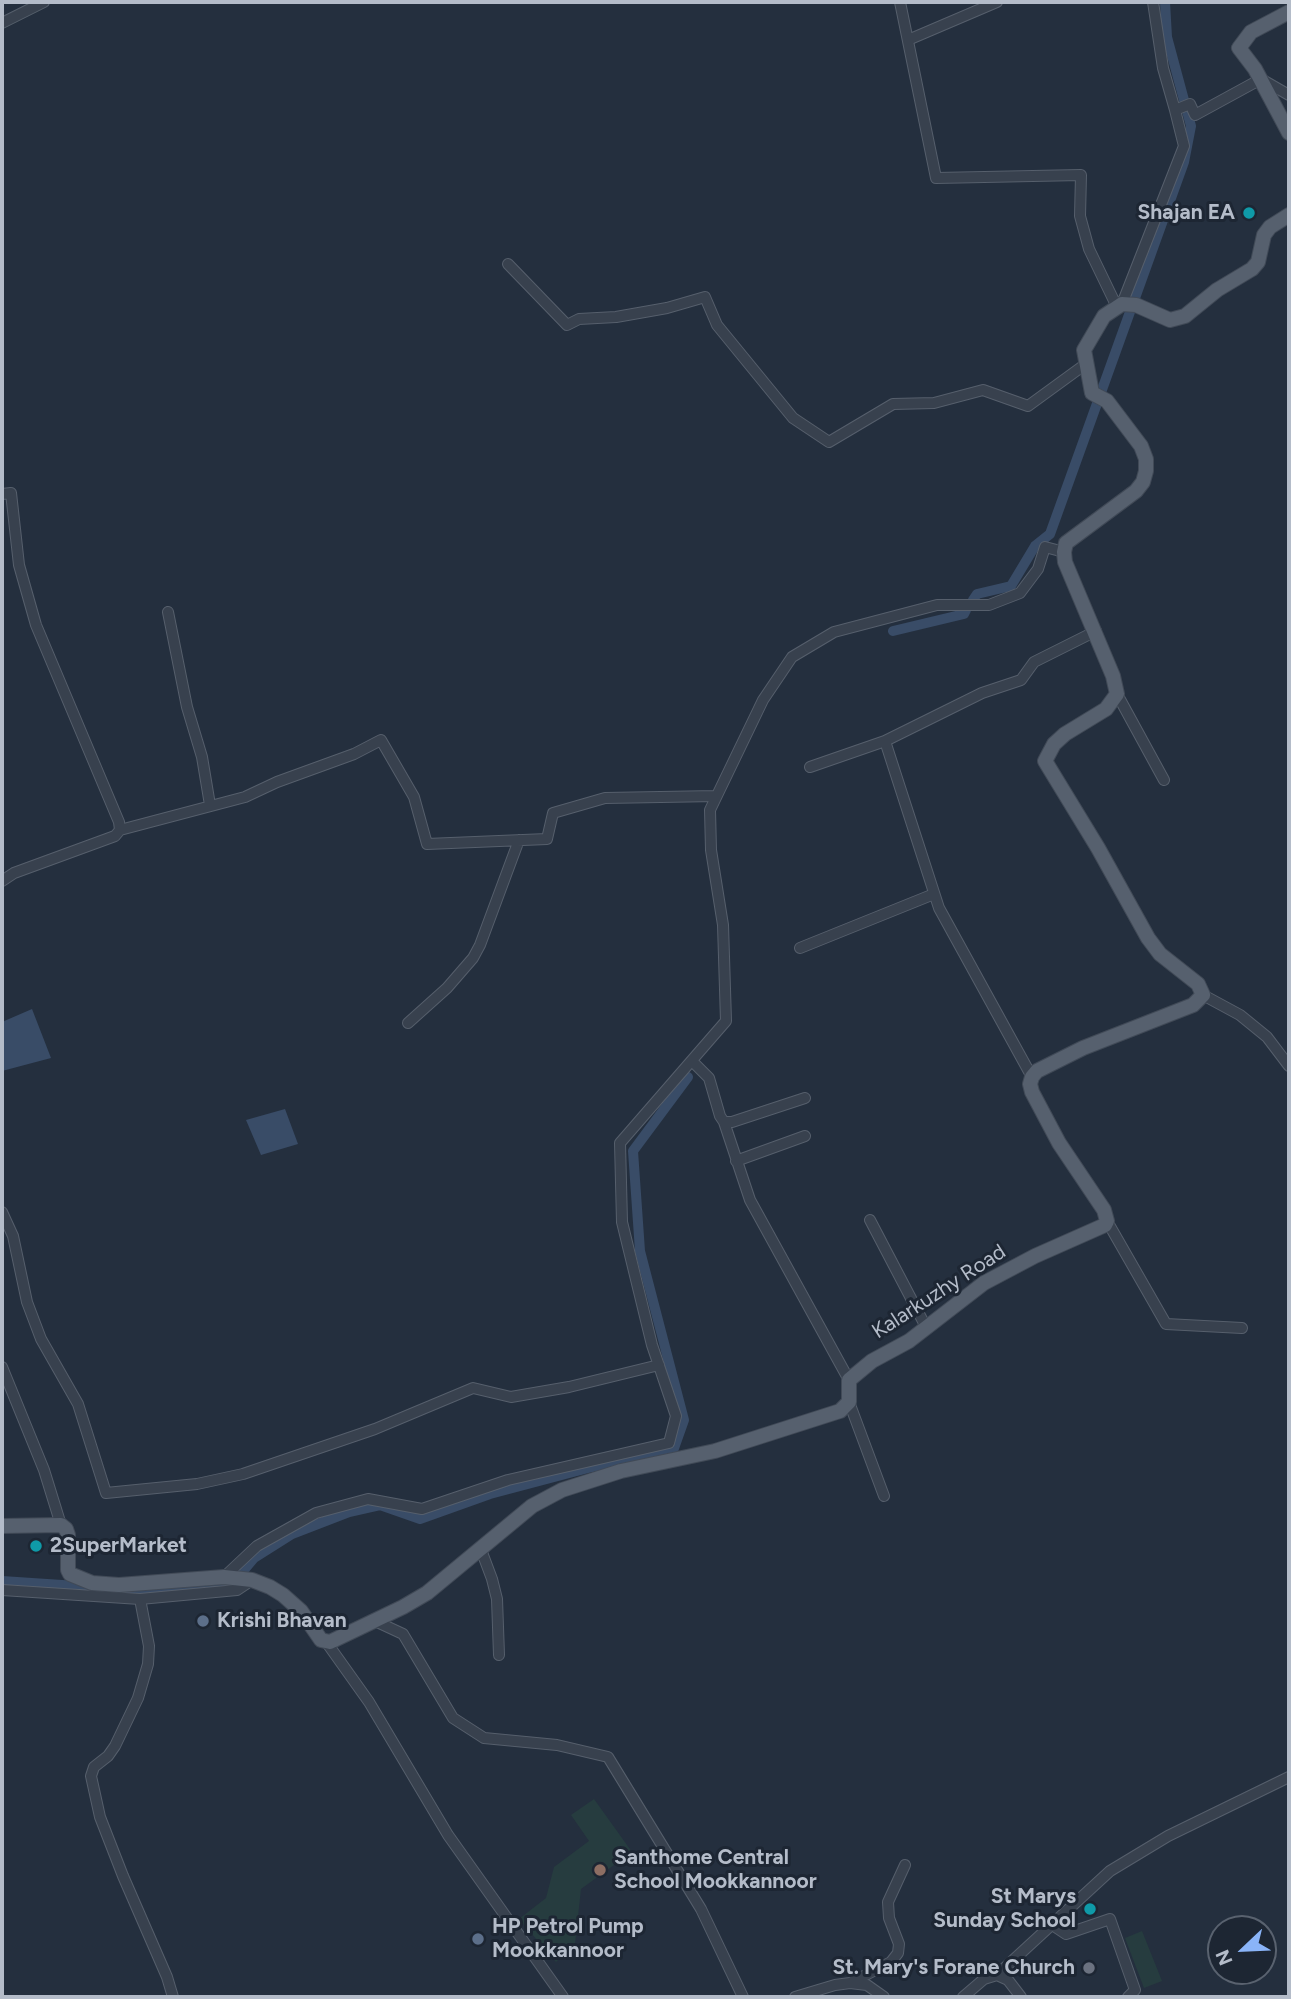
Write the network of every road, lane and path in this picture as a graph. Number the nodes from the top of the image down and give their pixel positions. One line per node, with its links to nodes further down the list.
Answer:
1 (44, 2): 6 (street)
2 (901, 2): 7 (street)
3 (997, 2): 7 (street)
4 (1153, 2): 10 (street)
5 (1289, 12): 8 (main road)
6 (2, 23)
7 (908, 40): 14 (street)
8 (1261, 79): 9 (street); 10 (street); 11 (main road)
9 (1289, 95)
10 (1180, 108): 14 (street)
11 (1289, 133)
12 (1289, 215): 14 (main road)
13 (508, 264): 15 (street)
14 (1125, 305): 15 (main road)
15 (1087, 363): 17 (main road)
16 (2, 494): 26 (street)
17 (1063, 552): 19 (main road); 24 (street)
18 (169, 612): 25 (street)
19 (1096, 631): 20 (main road); 21 (street)
20 (1117, 694): 23 (street); 31 (main road)
21 (885, 741): 22 (street); 29 (street)
22 (810, 767)
23 (1164, 780)
24 (716, 796): 27 (street); 33 (street)
25 (210, 806): 26 (street); 27 (street)
26 (120, 830): 28 (street)
27 (519, 840): 32 (street)
28 (2, 881)
29 (934, 894): 30 (street); 35 (street)
30 (800, 948)
31 (1202, 995): 34 (street); 35 (main road)
32 (408, 1023)
33 (691, 1061): 37 (street); 45 (street)
34 (1289, 1066)
35 (1032, 1077): 42 (main road)
36 (805, 1098): 37 (street)
37 (724, 1122): 39 (street)
38 (805, 1136): 39 (street)
39 (736, 1161): 47 (street)
40 (2, 1212): 45 (street)
41 (870, 1220): 43 (street)
42 (1107, 1221): 43 (main road, Kalarkuzhy Road); 44 (street)
43 (926, 1327): 47 (main road, Kalarkuzhy Road)
44 (1242, 1328)
45 (659, 1365): 53 (street)
46 (2, 1367): 50 (street)
47 (849, 1380): 48 (main road)
48 (849, 1402): 49 (street); 52 (main road)
49 (884, 1496)
50 (61, 1525): 51 (main road); 53 (main road)
51 (2, 1526)
52 (480, 1547): 56 (main road); 58 (street)
53 (238, 1578): 55 (street); 57 (main road)
54 (2, 1590): 55 (street)
55 (140, 1599): 64 (street)
56 (375, 1621): 57 (main road); 66 (street)
57 (327, 1643): 65 (street)
58 (499, 1655)
59 (1289, 1777): 61 (street)
60 (905, 1864): 63 (street)
61 (1051, 1924): 62 (street); 71 (street)
62 (997, 1975): 69 (street); 70 (street)
63 (850, 1983): 67 (street); 68 (street)
64 (173, 1997)
65 (563, 1997)
66 (743, 1997)
67 (795, 1997)
68 (884, 1997)
69 (963, 1997)
70 (1021, 1997)
71 (1128, 1997)

